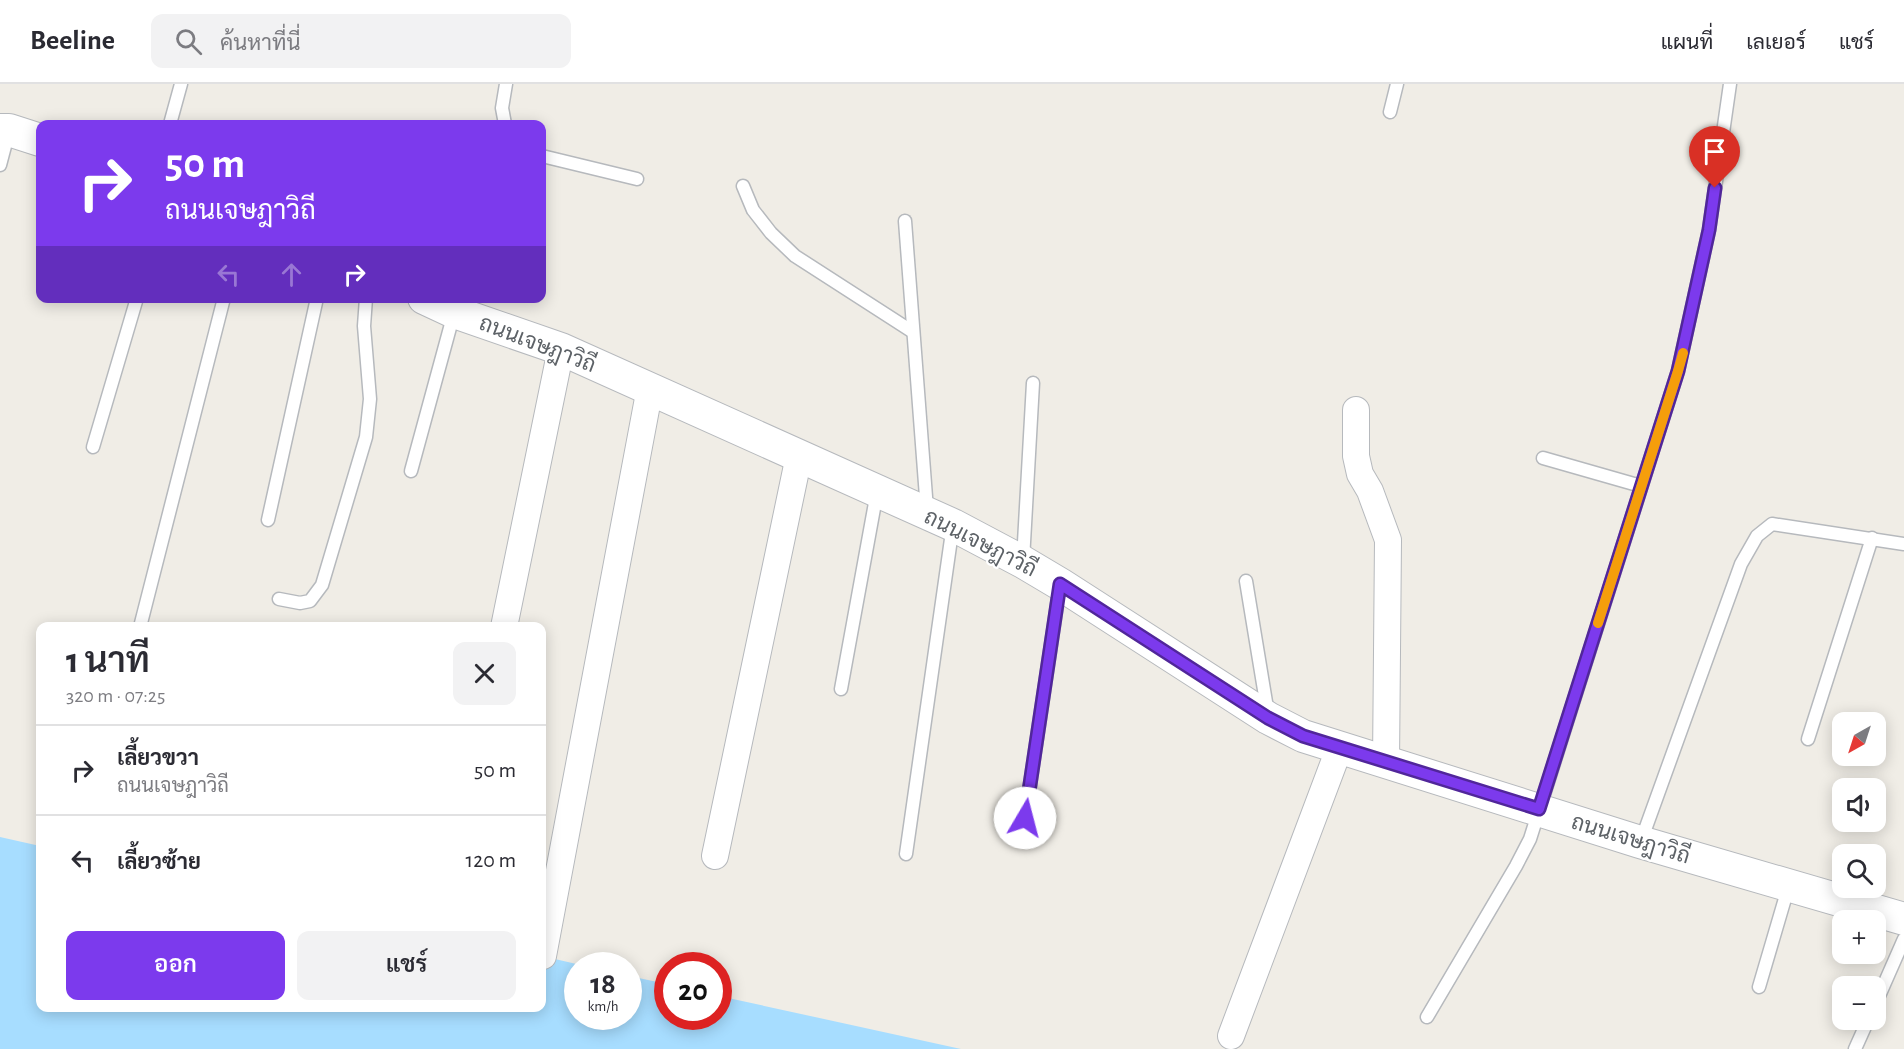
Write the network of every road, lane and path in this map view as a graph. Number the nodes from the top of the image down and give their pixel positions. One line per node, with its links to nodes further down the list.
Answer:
1 (181, 84): 6 (lane)
2 (506, 84): 7 (lane)
3 (1397, 84): 5 (lane)
4 (1730, 84): 29 (lane)
5 (1390, 112)
6 (171, 120)
7 (504, 120)
8 (5, 130): 9 (street); 11 (lane)
9 (36, 139)
10 (546, 157): 12 (lane)
11 (0, 165)
12 (637, 179)
13 (743, 186): 20 (lane)
14 (905, 221): 20 (lane)
15 (136, 303): 25 (lane)
16 (223, 303): 39 (lane)
17 (316, 303): 31 (lane)
18 (366, 303): 38 (lane)
19 (458, 305): 21 (street, ถนนเจษฎาวิถี); 28 (lane)
20 (913, 333): 32 (lane)
21 (561, 349): 23 (street, ถนนเจษฎาวิถี); 40 (street)
22 (1033, 383): 35 (lane)
23 (650, 388): 26 (street, ถนนเจษฎาวิถี); 54 (street)
24 (1356, 410): 45 (street)
25 (93, 447)
26 (799, 456): 30 (street, ถนนเจษฎาวิถี); 50 (street)
27 (1543, 458): 29 (lane)
28 (411, 471)
29 (1641, 486): 46 (lane)
30 (878, 491): 32 (street, ถนนเจษฎาวิถี); 41 (lane)
31 (268, 520)
32 (940, 520): 35 (street, ถนนเจษฎาวิถี); 49 (lane)
33 (1872, 538): 34 (lane); 43 (lane); 48 (lane)
34 (1904, 544)
35 (1023, 561): 37 (street, ถนนเจษฎาวิถี)
36 (1246, 581): 42 (lane)
37 (1060, 584): 42 (street, ถนนเจษฎาวิถี); 47 (lane)
38 (279, 599)
39 (141, 622)
40 (505, 622)
41 (841, 689)
42 (1268, 718): 44 (street, ถนนเจษฎาวิถี)
43 (1808, 739)
44 (1339, 749): 45 (street, ถนนเจษฎาวิถี); 59 (street)
45 (1386, 763): 46 (street, ถนนเจษฎาวิถี)
46 (1539, 809): 48 (street, ถนนเจษฎาวิถี); 57 (lane)
47 (1025, 818)
48 (1640, 842): 51 (street, ถนนเจษฎาวิถี)
49 (906, 854)
50 (715, 856)
51 (1789, 885): 52 (street, ถนนเจษฎาวิถี); 56 (lane)
52 (1904, 919)
53 (1904, 939): 55 (lane)
54 (546, 940)
55 (1886, 980)
56 (1759, 987)
57 (1427, 1017)
58 (1864, 1030): 60 (lane)
59 (1231, 1036)
60 (1856, 1049)

